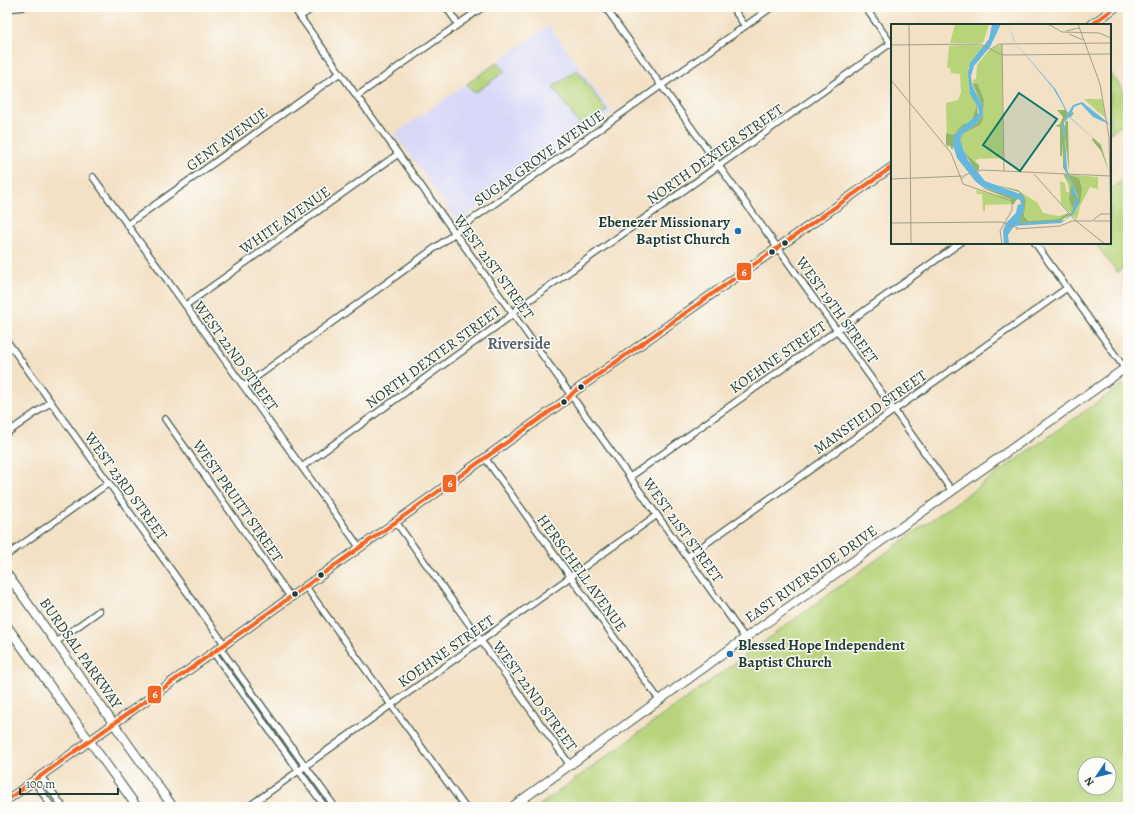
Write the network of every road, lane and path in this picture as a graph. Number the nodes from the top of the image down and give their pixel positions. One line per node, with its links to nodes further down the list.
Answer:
1 (23, 7): 11 (street)
2 (293, 7): 12 (street, WEST 21ST STREET)
3 (314, 7): 12 (street)
4 (446, 7): 13 (street)
5 (482, 7): 13 (street)
6 (605, 7): 19 (street, WEST 19TH STREET)
7 (732, 7): 15 (street)
8 (772, 7): 15 (street, SUGAR GROVE AVENUE)
9 (865, 7): 16 (street)
10 (1116, 7): 14 (street)
11 (7, 9)
12 (300, 17): 18 (street, WEST 21ST STREET)
13 (458, 24): 20 (street)
14 (1092, 24)
15 (745, 26): 19 (street, SUGAR GROVE AVENUE)
16 (891, 43)
17 (891, 45): 22 (street, NORTH DEXTER STREET)
18 (340, 73): 20 (street, WEST 21ST STREET); 25 (street, GENT AVENUE)
19 (661, 85): 22 (street, WEST 19TH STREET); 26 (street, SUGAR GROVE AVENUE)
20 (357, 96): 21 (street, WEST 21ST STREET)
21 (398, 154): 26 (street, WEST 21ST STREET); 31 (street, WHITE AVENUE)
22 (719, 166): 29 (street, WEST 19TH STREET); 32 (street, NORTH DEXTER STREET)
23 (891, 168): 29 (street)
24 (93, 177): 25 (street, WEST 22ND STREET)
25 (128, 224): 31 (street, WEST 22ND STREET)
26 (455, 233): 32 (street, WEST 21ST STREET); 36 (street, SUGAR GROVE AVENUE)
27 (959, 244): 33 (street, KOEHNE STREET)
28 (1036, 244): 30 (street)
29 (778, 248): 33 (street, WEST 19TH STREET); 37 (street)
30 (1067, 288): 35 (street); 39 (street, MANSFIELD STREET)
31 (186, 305): 36 (street, WEST 22ND STREET)
32 (512, 313): 37 (street, WEST 21ST STREET); 43 (street, NORTH DEXTER STREET)
33 (837, 330): 39 (street, WEST 19TH STREET); 44 (street, KOEHNE STREET)
34 (7, 341): 38 (street, WEST 23RD STREET)
35 (1127, 369): 46 (street, EAST RIVERSIDE DRIVE)
36 (244, 386): 43 (street, WEST 22ND STREET)
37 (571, 396): 42 (street); 44 (street, WEST 21ST STREET)
38 (51, 402): 41 (street); 45 (street, WEST 23RD STREET)
39 (894, 410): 46 (street, WEST 19TH STREET); 51 (street, MANSFIELD STREET)
40 (165, 419): 55 (street, WEST PRUITT STREET)
41 (7, 433)
42 (485, 458): 48 (street); 53 (street, HERSCHELL AVENUE)
43 (302, 467): 49 (street, WEST 22ND STREET)
44 (630, 477): 47 (street, WEST 21ST STREET)
45 (109, 483): 50 (street); 61 (street, WEST 23RD STREET)
46 (952, 491): 58 (street, EAST RIVERSIDE DRIVE)
47 (657, 515): 51 (street, WEST 21ST STREET); 53 (street, KOEHNE STREET)
48 (396, 522): 49 (street); 59 (street, WEST 22ND STREET)
49 (360, 548): 54 (street)
50 (7, 556)
51 (687, 557): 58 (street, WEST 21ST STREET)
52 (7, 574): 60 (street, BURDSAL PARKWAY)
53 (570, 577): 59 (street, KOEHNE STREET); 62 (street, HERSCHELL AVENUE)
54 (306, 587): 55 (street); 63 (street)
55 (291, 598): 61 (street)
56 (99, 611): 60 (street)
57 (7, 626): 65 (street)
58 (745, 638): 62 (street, EAST RIVERSIDE DRIVE)
59 (480, 641): 63 (street, KOEHNE STREET); 66 (street, WEST 22ND STREET)
60 (56, 642): 64 (street, BURDSAL PARKWAY)
61 (220, 648): 64 (street); 67 (street, WEST 23RD STREET); 68 (street, WEST 23RD STREET)
62 (660, 701): 66 (street, EAST RIVERSIDE DRIVE)
63 (392, 704): 67 (street, KOEHNE STREET); 79 (street)
64 (114, 724): 65 (street); 75 (street, BURDSAL PARKWAY)
65 (90, 742): 69 (street); 74 (street)
66 (570, 765): 80 (street, EAST RIVERSIDE DRIVE)
67 (306, 766): 68 (street, KOEHNE STREET); 78 (street, WEST 23RD STREET)
68 (299, 771): 76 (street, KOEHNE STREET); 77 (street, WEST 23RD STREET)
69 (41, 776): 70 (street); 73 (street)
70 (34, 781): 71 (street); 72 (street)
71 (7, 800)
72 (52, 807)
73 (63, 807)
74 (137, 807)
75 (173, 807)
76 (248, 807)
77 (325, 807)
78 (335, 807)
79 (465, 807)
80 (512, 807)

